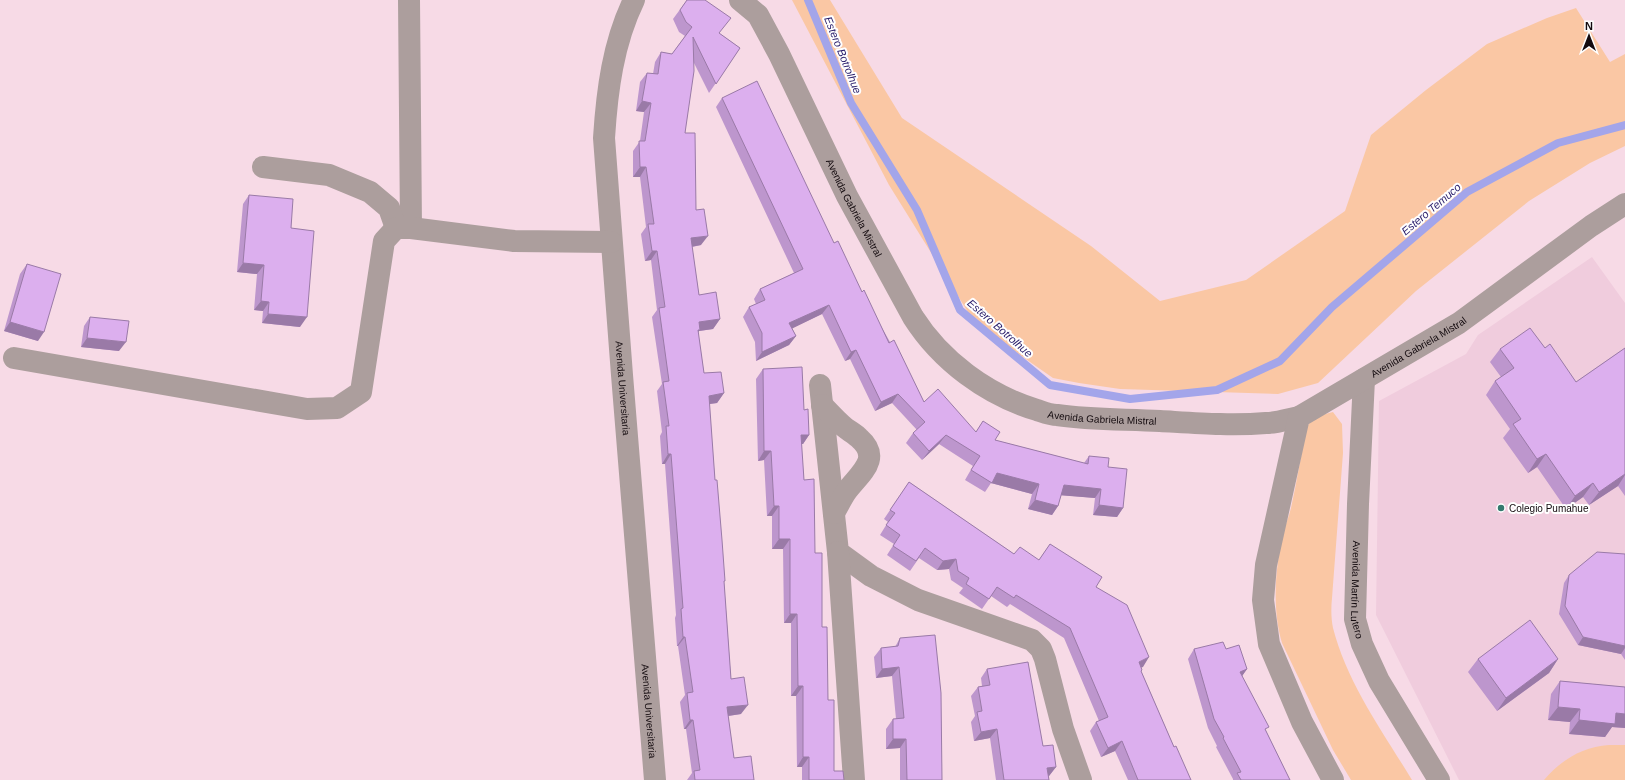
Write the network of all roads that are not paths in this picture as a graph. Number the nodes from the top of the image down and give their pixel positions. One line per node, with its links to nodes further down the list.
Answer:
1 (409, 0): 6 (street)
2 (634, 0): 7 (street, Avenida Universitaria)
3 (740, 0): 10 (street, Avenida Gabriela Mistral)
4 (263, 167): 6 (street)
5 (1625, 204): 9 (street, Avenida Gabriela Mistral)
6 (403, 228): 7 (street); 8 (street)
7 (611, 242): 13 (street, Avenida Universitaria)
8 (14, 358)
9 (1364, 379): 10 (street, Avenida Gabriela Mistral); 17 (street, Avenida Martín Lutero)
10 (1299, 417): 16 (street)
11 (834, 513): 11 (street); 12 (street)
12 (838, 552): 14 (street); 15 (street)
13 (655, 780)
14 (854, 780)
15 (1081, 780)
16 (1333, 780)
17 (1439, 780)

